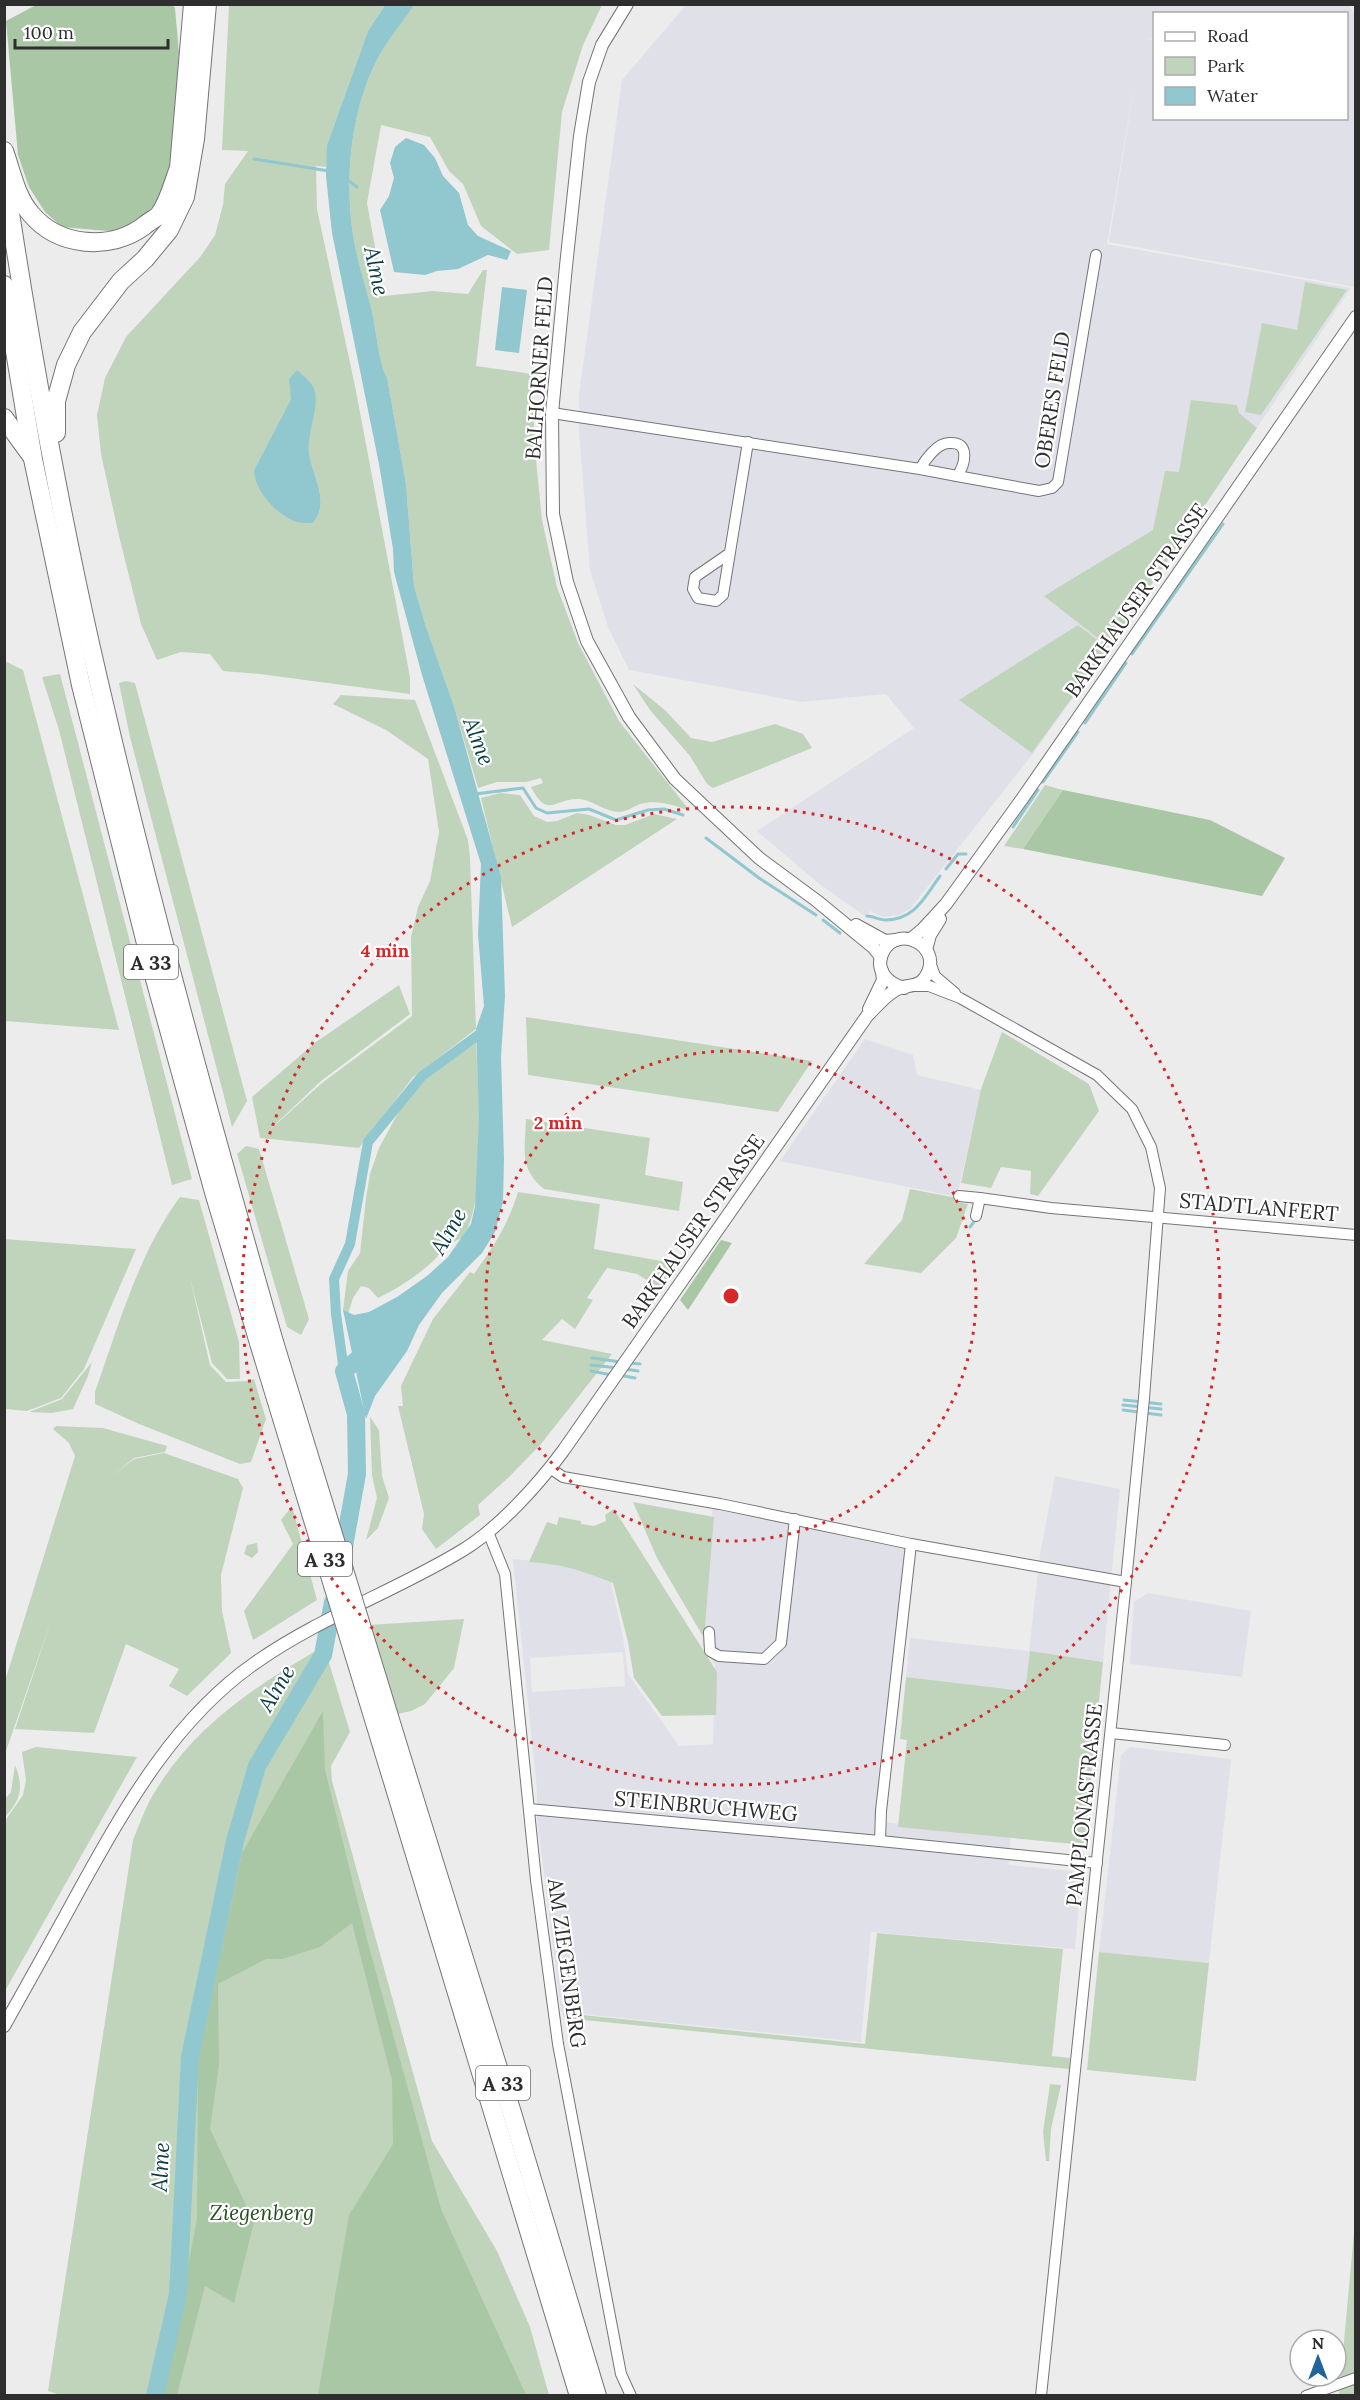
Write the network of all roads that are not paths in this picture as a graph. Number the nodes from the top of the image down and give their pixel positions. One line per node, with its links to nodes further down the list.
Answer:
1 (194, 4): 4 (highway)
2 (207, 4): 14 (highway)
3 (627, 4): 9 (street, BALHORNER FELD)
4 (4, 151)
5 (4, 174): 14 (highway, A 33)
6 (1096, 255): 15 (street, OBERES FELD)
7 (4, 285): 12 (highway, A 33)
8 (1356, 317): 18 (street, BARKHAUSER STRASSE)
9 (552, 413): 11 (street, OBERES FELD); 17 (street, BALHORNER FELD)
10 (4, 418): 12 (highway)
11 (748, 442): 13 (street, OBERES FELD); 16 (street)
12 (33, 459): 32 (highway, A 33)
13 (920, 469): 15 (street, OBERES FELD); 15 (street)
14 (55, 473): 32 (highway, A 33)
15 (957, 476)
16 (730, 553): 16 (street)
17 (817, 901): 20 (street, BALHORNER FELD); 22 (street, BALHORNER FELD)
18 (946, 904): 19 (street, BARKHAUSER STRASSE); 21 (street, BARKHAUSER STRASSE)
19 (911, 939): 20 (street); 21 (street)
20 (896, 940): 22 (street)
21 (928, 956): 24 (street); 25 (street)
22 (881, 957): 23 (street)
23 (882, 971): 24 (street); 26 (street, BARKHAUSER STRASSE)
24 (909, 987): 25 (street); 26 (street, BARKHAUSER STRASSE)
25 (960, 998): 30 (street, PAMPLONASTRASSE)
26 (867, 1016): 33 (street, BARKHAUSER STRASSE)
27 (959, 1196): 28 (street)
28 (980, 1198): 29 (street); 30 (street)
29 (976, 1216)
30 (1159, 1218): 31 (street, STADTLANFERT); 37 (street, PAMPLONASTRASSE)
31 (1356, 1235)
32 (267, 1342): 41 (highway, A 33, bridge)
33 (550, 1468): 34 (street); 35 (street, BARKHAUSER STRASSE)
34 (795, 1520): 36 (street); 38 (street)
35 (488, 1532): 42 (street, AM ZIEGENBERG); 45 (street, BARKHAUSER STRASSE, bridge)
36 (911, 1544): 37 (street); 43 (street)
37 (1126, 1582): 39 (street, PAMPLONASTRASSE)
38 (709, 1632)
39 (1111, 1732): 40 (street); 44 (street, PAMPLONASTRASSE)
40 (1225, 1746)
41 (398, 1774): 47 (highway, A 33); 48 (highway, A 33)
42 (529, 1809): 43 (street, STEINBRUCHWEG); 49 (street, AM ZIEGENBERG)
43 (880, 1841): 44 (street, STEINBRUCHWEG)
44 (1097, 1863): 50 (street, PAMPLONASTRASSE)
45 (4, 2026)
46 (1356, 2378): 51 (street)
47 (579, 2396)
48 (597, 2396)
49 (631, 2396)
50 (1041, 2396)
51 (1306, 2396)

